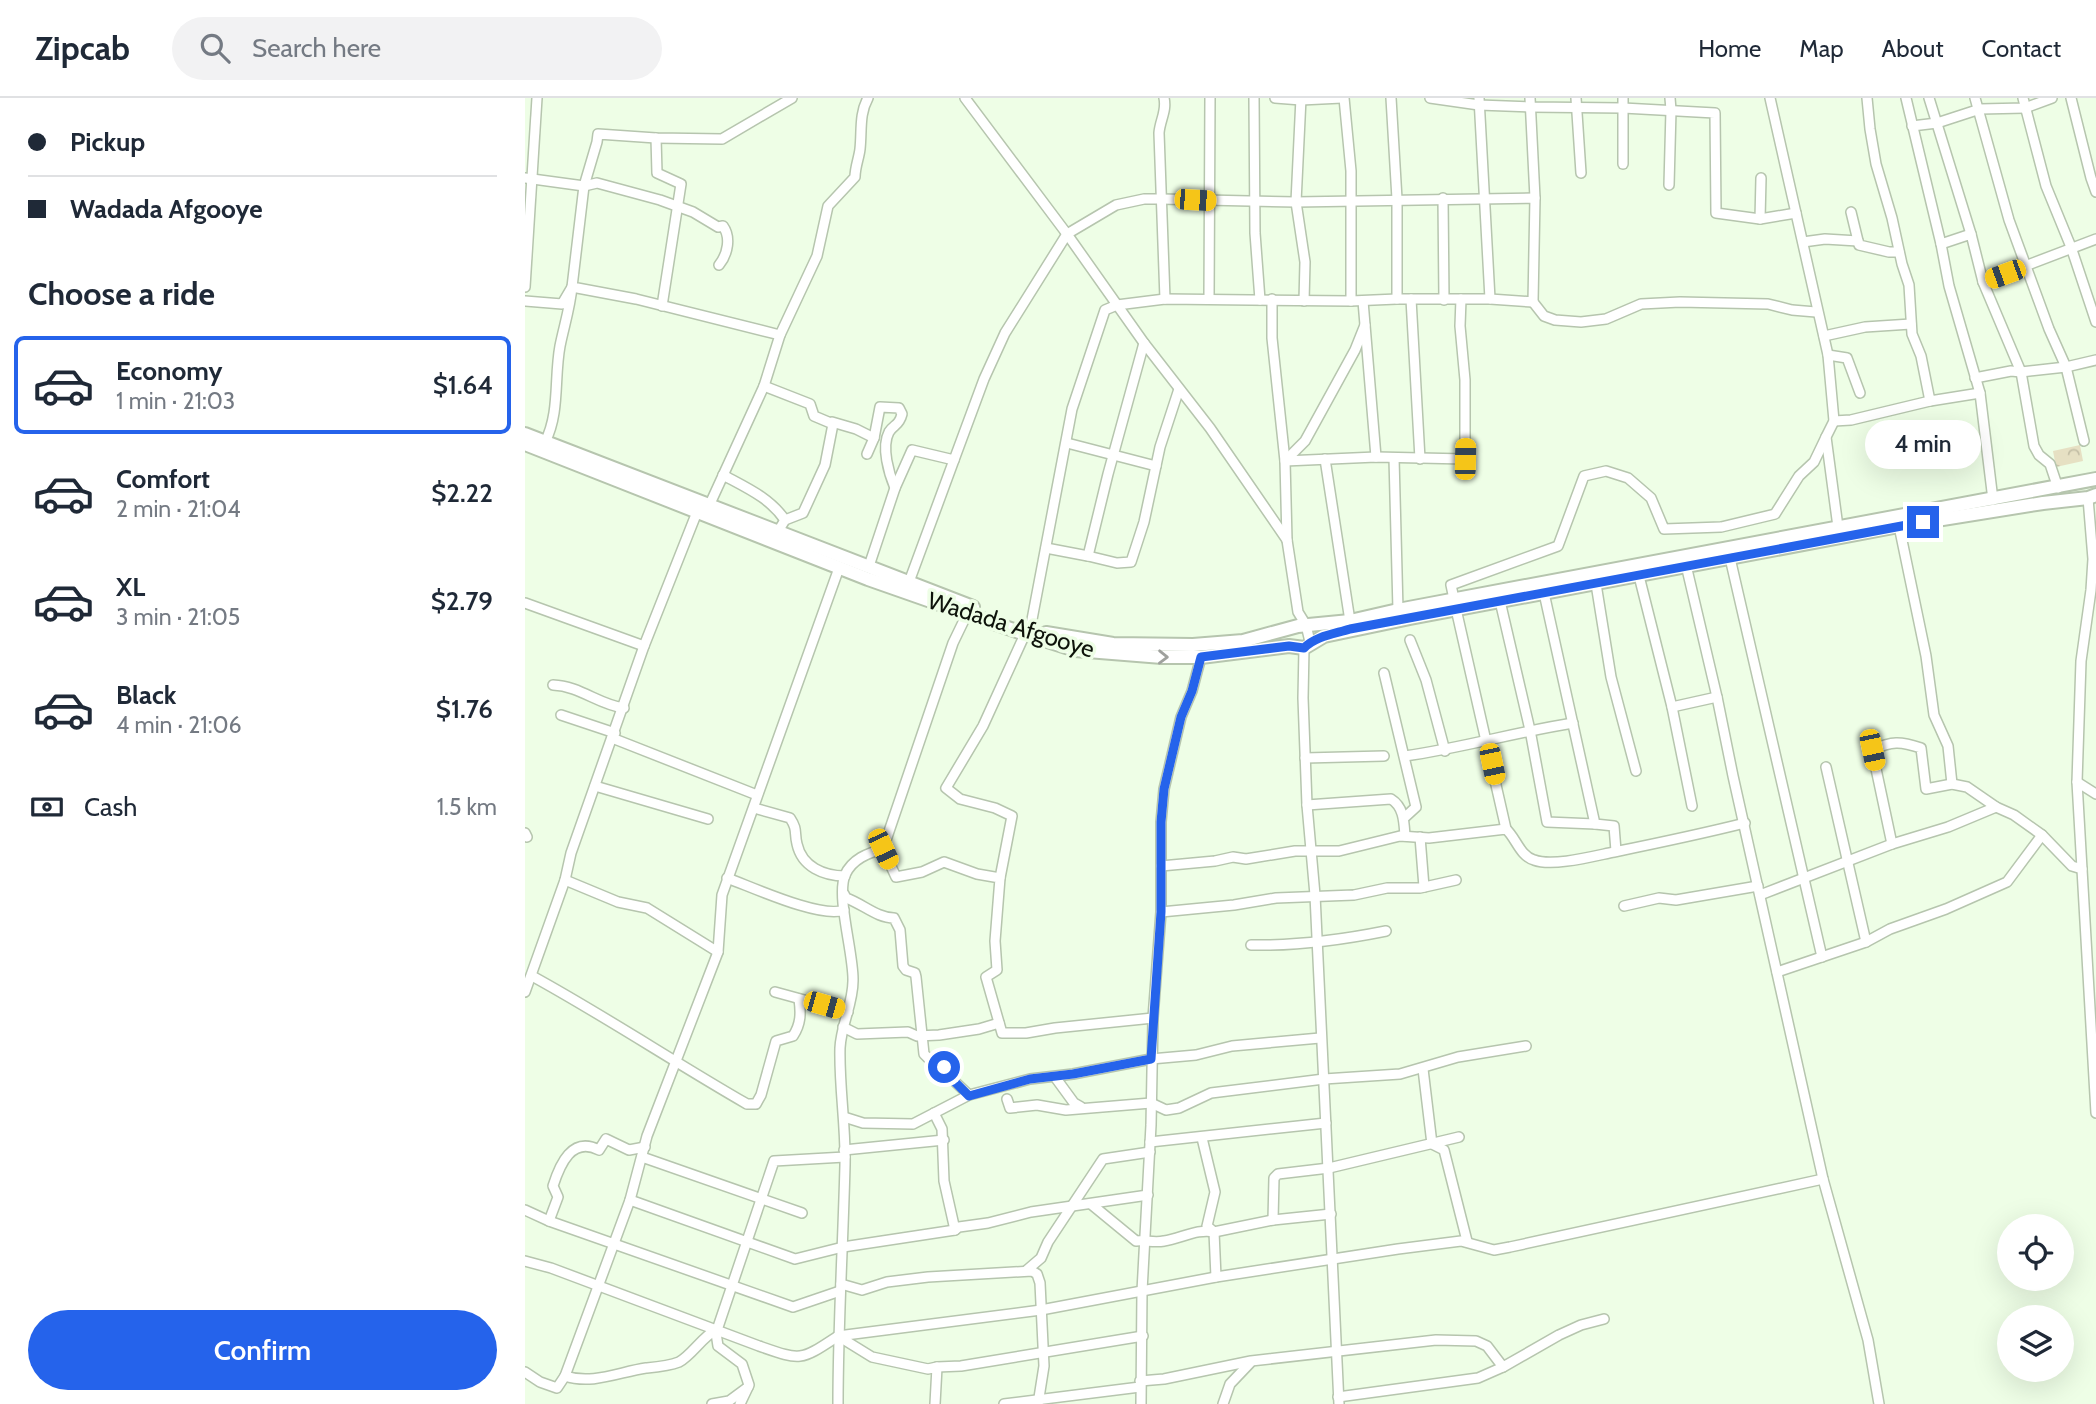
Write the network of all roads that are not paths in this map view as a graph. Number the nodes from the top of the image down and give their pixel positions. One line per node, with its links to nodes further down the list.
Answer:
1 (537, 98): 35 (street)
2 (792, 98): 31 (street)
3 (867, 98): 85 (street)
4 (965, 98): 52 (street)
5 (1164, 98): 42 (street)
6 (1210, 98): 44 (street)
7 (1254, 98): 46 (street)
8 (1275, 98): 21 (street)
9 (1343, 98): 21 (street); 45 (street)
10 (1391, 98): 43 (street)
11 (1430, 98): 12 (street)
12 (1439, 98): 22 (street)
13 (1669, 98): 28 (street)
14 (1770, 98): 50 (street)
15 (1867, 98): 59 (street)
16 (1906, 98): 30 (street)
17 (1929, 98): 29 (street)
18 (1975, 98): 27 (street)
19 (2052, 98): 26 (street)
20 (2071, 98): 38 (street)
21 (1301, 99): 47 (street)
22 (1479, 101): 23 (street); 40 (street)
23 (1530, 103): 24 (street); 41 (street)
24 (1576, 103): 25 (street); 33 (street)
25 (1623, 103): 28 (street); 32 (street)
26 (2024, 103): 27 (street); 58 (street)
27 (1980, 109): 29 (street); 61 (street)
28 (1671, 110): 36 (street); 51 (street)
29 (1937, 123): 30 (street); 53 (street)
30 (1912, 126): 57 (street)
31 (656, 138): 37 (street); 48 (street)
32 (1623, 164)
33 (1581, 173)
34 (1761, 178): 51 (street)
35 (529, 179): 37 (street); 63 (street)
36 (1669, 185)
37 (584, 186): 48 (street); 64 (street)
38 (2096, 192)
39 (1443, 198): 40 (street); 43 (street); 73 (street)
40 (1485, 198): 41 (street); 71 (street)
41 (1535, 198): 78 (street)
42 (1161, 199): 44 (street); 52 (street); 65 (street)
43 (1397, 199): 45 (street); 68 (street)
44 (1209, 201): 46 (street); 66 (street)
45 (1352, 201): 47 (street); 77 (street)
46 (1255, 202): 47 (street); 72 (street)
47 (1296, 202): 75 (street)
48 (677, 206): 60 (street); 80 (street)
49 (1851, 212): 55 (street)
50 (1796, 213): 51 (street); 56 (street)
51 (1760, 219)
52 (1067, 233): 79 (street); 113 (street)
53 (1971, 234): 57 (street); 62 (street)
54 (2096, 239): 58 (street)
55 (1858, 241): 56 (street); 59 (street)
56 (1803, 242): 81 (street)
57 (1941, 244): 92 (street)
58 (2070, 247): 61 (street); 82 (street)
59 (1899, 252): 83 (street)
60 (719, 265)
61 (2026, 266): 62 (street); 90 (street)
62 (1983, 282): 91 (street)
63 (525, 287)
64 (572, 287): 74 (street); 80 (street); 104 (street)
65 (1165, 299): 66 (street); 79 (street)
66 (1209, 299): 72 (street)
67 (1272, 299): 72 (street); 75 (street); 114 (street)
68 (1397, 299): 69 (street); 76 (street)
69 (1411, 299): 73 (street); 112 (street)
70 (1461, 299): 71 (street); 73 (street); 112 (street)
71 (1490, 299): 78 (street)
72 (1260, 300)
73 (1444, 300)
74 (525, 301)
75 (1304, 301): 77 (street)
76 (1363, 301): 77 (street); 84 (street)
77 (1351, 302)
78 (1533, 302): 81 (street)
79 (1117, 305): 87 (street); 105 (street)
80 (662, 306): 85 (street)
81 (1816, 312): 86 (street)
82 (2096, 322)
83 (1911, 324): 86 (street); 97 (street)
84 (1365, 325): 109 (street); 114 (street)
85 (781, 335): 93 (street)
86 (1824, 336): 88 (street)
87 (1144, 343): 94 (street); 108 (street)
88 (1828, 355): 95 (street); 98 (street)
89 (2096, 360): 90 (street)
90 (2066, 367): 91 (street); 103 (street)
91 (2021, 372): 92 (street); 120 (street)
92 (1975, 378): 96 (street)
93 (764, 387): 99 (street); 116 (street)
94 (1179, 389): 115 (street); 128 (street)
95 (1860, 393)
96 (1980, 393): 97 (street); 122 (street)
97 (1930, 401): 98 (street)
98 (1834, 421): 101 (street)
99 (832, 422): 102 (street); 124 (street)
100 (525, 434): 104 (highway, Wadada Afgooye)
101 (1826, 437): 126 (street); 141 (street)
102 (874, 438): 107 (street); 119 (street)
103 (2084, 441)
104 (545, 442): 123 (highway, Wadada Afgooye)
105 (1067, 443): 108 (street); 129 (street)
106 (525, 444): 123 (highway, Wadada Afgooye)
107 (867, 454)
108 (1113, 454): 115 (street); 130 (street)
109 (1376, 457): 110 (street); 111 (street)
110 (1394, 458): 112 (street); 142 (street)
111 (1325, 459): 114 (street); 145 (street)
112 (1420, 459)
113 (954, 460): 119 (street); 136 (street)
114 (1285, 461): 128 (street)
115 (1156, 466): 130 (street)
116 (723, 475): 123 (street); 124 (street)
117 (2094, 479): 118 (highway, Wadada Afgooye); 121 (highway)
118 (2077, 482): 120 (highway, Wadada Afgooye); 121 (highway)
119 (895, 488): 133 (street)
120 (2058, 488): 122 (highway, Wadada Afgooye)
121 (2090, 497): 125 (highway, Wadada Afgooye); 170 (street)
122 (1993, 500): 126 (highway, Wadada Afgooye)
123 (703, 509): 127 (highway, Wadada Afgooye); 134 (highway, Wadada Afgooye); 151 (street)
124 (785, 520): 127 (street)
125 (1899, 526): 131 (highway, Wadada Afgooye); 171 (street)
126 (1838, 527): 141 (highway, Wadada Afgooye)
127 (777, 533): 133 (highway, Wadada Afgooye)
128 (1287, 540): 143 (street)
129 (1046, 548): 130 (street); 148 (street)
130 (1088, 556)
131 (1730, 558): 132 (highway, Wadada Afgooye); 197 (street)
132 (1686, 565): 135 (highway, Wadada Afgooye); 156 (street)
133 (869, 566): 136 (highway, Wadada Afgooye)
134 (839, 568): 144 (highway, Wadada Afgooye); 174 (street)
135 (1639, 576): 137 (highway, Wadada Afgooye); 157 (street)
136 (909, 582): 148 (highway, Wadada Afgooye)
137 (1596, 584): 138 (highway, Wadada Afgooye); 169 (street)
138 (1544, 593): 139 (highway, Wadada Afgooye); 160 (street)
139 (1500, 601): 141 (highway, Wadada Afgooye); 161 (street)
140 (525, 603): 151 (street)
141 (1455, 604): 142 (highway, Wadada Afgooye); 150 (highway, Wadada Afgooye); 163 (street)
142 (1398, 610): 145 (highway, Wadada Afgooye)
143 (1298, 612): 146 (street); 147 (street)
144 (967, 614): 148 (highway, Wadada Afgooye); 188 (street)
145 (1350, 621): 146 (highway, Wadada Afgooye)
146 (1306, 625): 147 (highway, Wadada Afgooye); 150 (street)
147 (1289, 629): 148 (highway, Wadada Afgooye); 152 (street)
148 (1027, 632): 153 (highway, Wadada Afgooye, one-way to 153); 196 (street)
149 (1410, 640): 164 (street)
150 (1307, 645): 152 (highway, Wadada Afgooye); 167 (street)
151 (644, 646): 158 (street)
152 (1289, 646): 153 (highway, Wadada Afgooye)
153 (1201, 657): 192 (street)
154 (1384, 673): 166 (street)
155 (553, 685): 158 (street)
156 (1717, 697): 157 (street); 181 (street)
157 (1672, 707): 176 (street)
158 (624, 708): 162 (street)
159 (561, 715): 162 (street)
160 (1573, 723): 161 (street); 182 (street)
161 (1530, 730): 163 (street); 182 (street)
162 (613, 736): 172 (street); 174 (street)
163 (1487, 742): 164 (street); 183 (street)
164 (1445, 751): 166 (street)
165 (1384, 756): 167 (street)
166 (1405, 756): 179 (street)
167 (1305, 758): 175 (street)
168 (1826, 767): 191 (street)
169 (1636, 771)
170 (2077, 782): 173 (street); 193 (street)
171 (1952, 784): 177 (street); 187 (street)
172 (595, 786): 180 (street); 198 (street)
173 (2096, 794)
174 (757, 795): 178 (street)
175 (1307, 805): 179 (street); 190 (street)
176 (1692, 806)
177 (1996, 807): 184 (street); 187 (street)
178 (754, 808): 194 (street); 195 (street)
179 (1404, 818): 185 (street)
180 (708, 819)
181 (1745, 823): 189 (street); 201 (street)
182 (1595, 824): 189 (street)
183 (1506, 830): 186 (street); 189 (street)
184 (2042, 835): 193 (street); 208 (street)
185 (1405, 836): 186 (street); 190 (street)
186 (1420, 837): 200 (street)
187 (1892, 844): 191 (street)
188 (883, 849): 194 (street); 196 (street)
189 (1616, 851)
190 (1311, 852): 192 (street); 203 (street)
191 (1848, 861): 197 (street); 208 (street)
192 (1161, 866): 206 (street)
193 (2082, 870): 224 (street)
194 (845, 876): 202 (street)
195 (727, 878): 205 (street); 211 (street)
196 (1000, 878): 220 (street)
197 (1804, 878): 201 (street); 212 (street)
198 (565, 880): 211 (street); 214 (street)
199 (1456, 880): 200 (street)
200 (1424, 887): 203 (street)
201 (1759, 891): 204 (street); 213 (street)
202 (843, 892): 205 (street); 222 (street)
203 (1315, 895): 206 (street); 209 (street)
204 (1624, 906)
205 (844, 910): 218 (street)
206 (1161, 912): 219 (street)
207 (1386, 931): 209 (street)
208 (1866, 942): 212 (street)
209 (1317, 943): 210 (street); 223 (street)
210 (1251, 946)
211 (718, 952): 227 (street)
212 (1822, 957): 213 (street)
213 (1777, 972): 248 (street)
214 (531, 976): 215 (street); 227 (street)
215 (525, 992)
216 (775, 992): 217 (street)
217 (799, 999): 218 (street); 227 (street)
218 (848, 1012): 221 (street)
219 (1153, 1018): 220 (street); 226 (street)
220 (999, 1023): 222 (street)
221 (843, 1027): 222 (street); 238 (street)
222 (922, 1036): 232 (street)
223 (1320, 1038): 226 (street); 230 (street)
224 (2094, 1041): 231 (street)
225 (1526, 1046): 228 (street)
226 (1151, 1059): 229 (street); 234 (street)
227 (675, 1062): 245 (street)
228 (1423, 1069): 230 (street); 243 (street)
229 (1055, 1077): 232 (street); 235 (street)
230 (1324, 1080): 234 (street); 239 (street)
231 (2095, 1087): 237 (street)
232 (969, 1096): 236 (street)
233 (1007, 1099): 235 (street)
234 (1151, 1103): 235 (street); 244 (street)
235 (1081, 1107)
236 (934, 1113): 238 (street); 242 (street)
237 (2096, 1113)
238 (843, 1117): 246 (street)
239 (1326, 1123): 241 (street); 247 (street)
240 (1459, 1137): 243 (street)
241 (1202, 1138): 244 (street); 260 (street)
242 (944, 1140): 246 (street); 259 (street)
243 (1432, 1143): 247 (street); 262 (street)
244 (1150, 1147): 249 (street); 253 (street)
245 (644, 1152): 250 (street); 251 (street); 258 (street)
246 (844, 1153): 250 (street); 265 (street)
247 (1329, 1168): 256 (street); 257 (street)
248 (1823, 1179): 262 (street); 297 (street)
249 (1148, 1195): 252 (street); 261 (street)
250 (762, 1199): 255 (street); 263 (street)
251 (629, 1200): 263 (street); 264 (street)
252 (1091, 1204): 253 (street); 261 (street)
253 (1071, 1207): 259 (street); 268 (street)
254 (525, 1210): 258 (street)
255 (802, 1213)
256 (1331, 1214): 257 (street); 266 (street)
257 (1273, 1220): 260 (street)
258 (549, 1221): 264 (street)
259 (955, 1230): 265 (street)
260 (1214, 1232): 261 (street); 269 (street)
261 (1146, 1240): 273 (street)
262 (1467, 1241): 266 (street)
263 (746, 1242): 265 (street); 270 (street)
264 (613, 1244): 270 (street); 271 (street)
265 (843, 1247): 272 (street)
266 (1333, 1260): 269 (street); 279 (street)
267 (525, 1261): 271 (street)
268 (1027, 1270): 272 (street); 274 (street)
269 (1216, 1277): 273 (street)
270 (731, 1286): 272 (street); 276 (street)
271 (599, 1287): 276 (street); 285 (street)
272 (841, 1288): 277 (street)
273 (1142, 1291): 274 (street); 278 (street)
274 (1041, 1310): 277 (street); 280 (street)
275 (1604, 1319): 283 (street)
276 (717, 1329): 277 (street); 285 (street); 287 (street)
277 (838, 1336): 282 (street); 292 (street)
278 (1143, 1336): 280 (street); 286 (street)
279 (1337, 1351): 281 (street); 283 (street); 289 (street)
280 (1043, 1353): 282 (street); 288 (street)
281 (1251, 1361): 286 (street); 296 (street)
282 (937, 1367): 293 (street)
283 (1503, 1367): 289 (street)
284 (525, 1372): 285 (street)
285 (565, 1376)
286 (1140, 1384): 288 (street); 295 (street)
287 (749, 1385): 290 (street); 291 (street)
288 (1037, 1401): 294 (street)
289 (1338, 1401)
290 (712, 1404)
291 (740, 1404)
292 (838, 1404)
293 (935, 1404)
294 (1004, 1404)
295 (1141, 1404)
296 (1223, 1404)
297 (1879, 1404)

